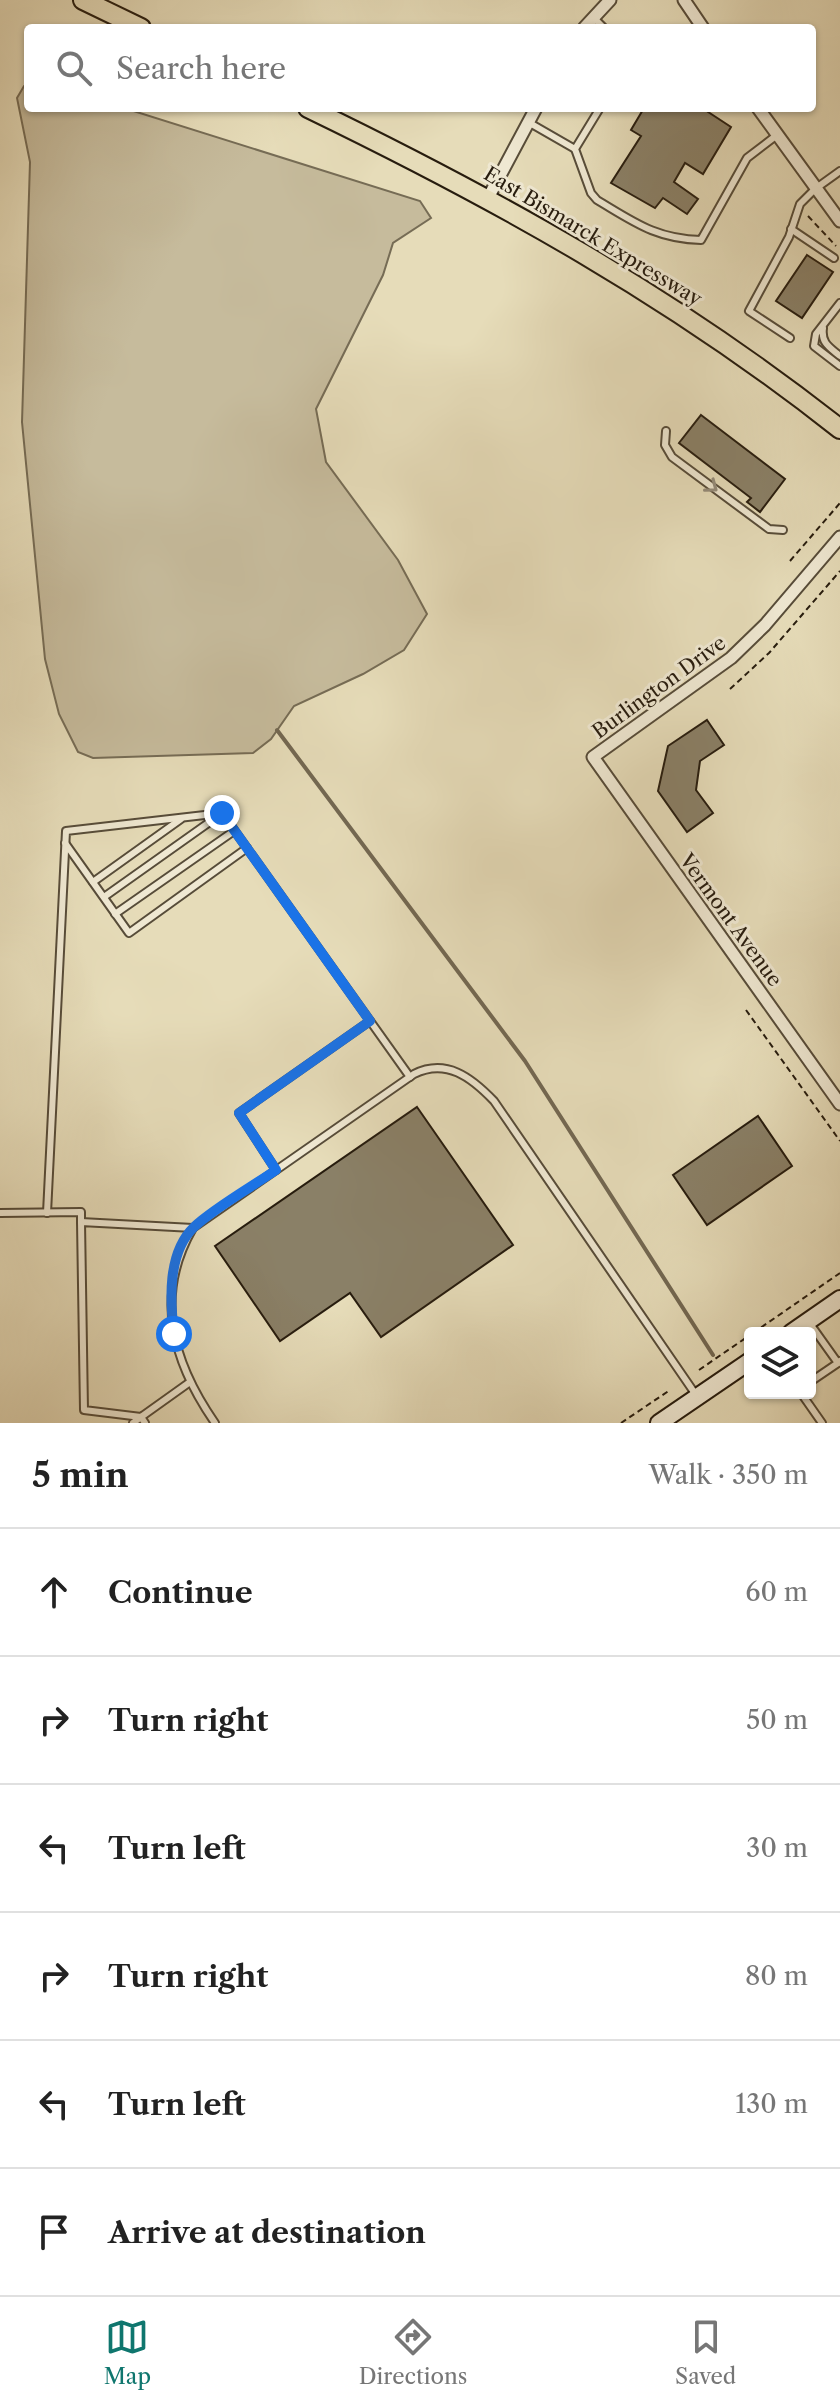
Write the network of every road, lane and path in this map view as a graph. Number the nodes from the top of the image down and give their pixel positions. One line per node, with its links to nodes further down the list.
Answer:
1 (83, 0): 5 (main road)
2 (610, 0): 4 (street)
3 (684, 0): 8 (street)
4 (593, 17): 6 (street); 7 (lane)
5 (133, 24)
6 (587, 24)
7 (600, 24)
8 (700, 24)
9 (316, 112): 18 (main road, East Bismarck Expressway)
10 (534, 112): 13 (street)
11 (598, 112): 15 (lane)
12 (761, 112): 14 (street)
13 (528, 122): 15 (lane); 18 (street)
14 (777, 135): 15 (lane); 17 (street)
15 (575, 149)
16 (840, 171): 17 (lane)
17 (815, 189): 19 (lane); 20 (street)
18 (488, 198): 29 (main road, East Bismarck Expressway)
19 (800, 204): 21 (lane); 22 (path)
20 (840, 221)
21 (791, 229): 23 (lane); 26 (lane)
22 (840, 250)
23 (834, 258)
24 (840, 303): 25 (lane)
25 (824, 324): 27 (lane); 28 (lane)
26 (790, 338)
27 (840, 356)
28 (840, 366)
29 (840, 429)
30 (666, 431): 32 (lane, one-way to 32)
31 (840, 503): 34 (path)
32 (783, 530)
33 (840, 537): 37 (street, Burlington Drive)
34 (790, 561)
35 (840, 571): 36 (path)
36 (730, 689)
37 (593, 757): 49 (street, Vermont Avenue)
38 (222, 813): 39 (lane); 40 (lane); 44 (lane)
39 (184, 818): 41 (lane); 43 (lane)
40 (234, 831): 42 (lane); 45 (lane)
41 (65, 843): 43 (lane); 53 (lane)
42 (247, 848): 45 (lane); 47 (lane)
43 (93, 882): 44 (lane)
44 (104, 897): 45 (lane)
45 (115, 914)
46 (746, 1010): 50 (path)
47 (370, 1021): 48 (lane); 51 (lane)
48 (410, 1077): 51 (lane); 68 (lane)
49 (840, 1104)
50 (840, 1141)
51 (276, 1170): 55 (lane)
52 (0, 1213): 53 (lane)
53 (47, 1213): 54 (lane)
54 (81, 1222): 55 (lane); 70 (lane)
55 (193, 1228): 66 (lane)
56 (840, 1273): 59 (path)
57 (840, 1299): 58 (street)
58 (808, 1321): 60 (street); 62 (lane)
59 (761, 1327)
60 (800, 1327)
61 (744, 1339): 64 (path)
62 (839, 1362): 65 (lane)
63 (744, 1365): 68 (street)
64 (699, 1370)
65 (816, 1378)
66 (190, 1382): 70 (lane); 72 (lane)
67 (670, 1390): 73 (path)
68 (697, 1397): 74 (street)
69 (805, 1399): 75 (lane)
70 (143, 1420): 71 (lane)
71 (133, 1423)
72 (215, 1423)
73 (621, 1423)
74 (659, 1423)
75 (822, 1423)

